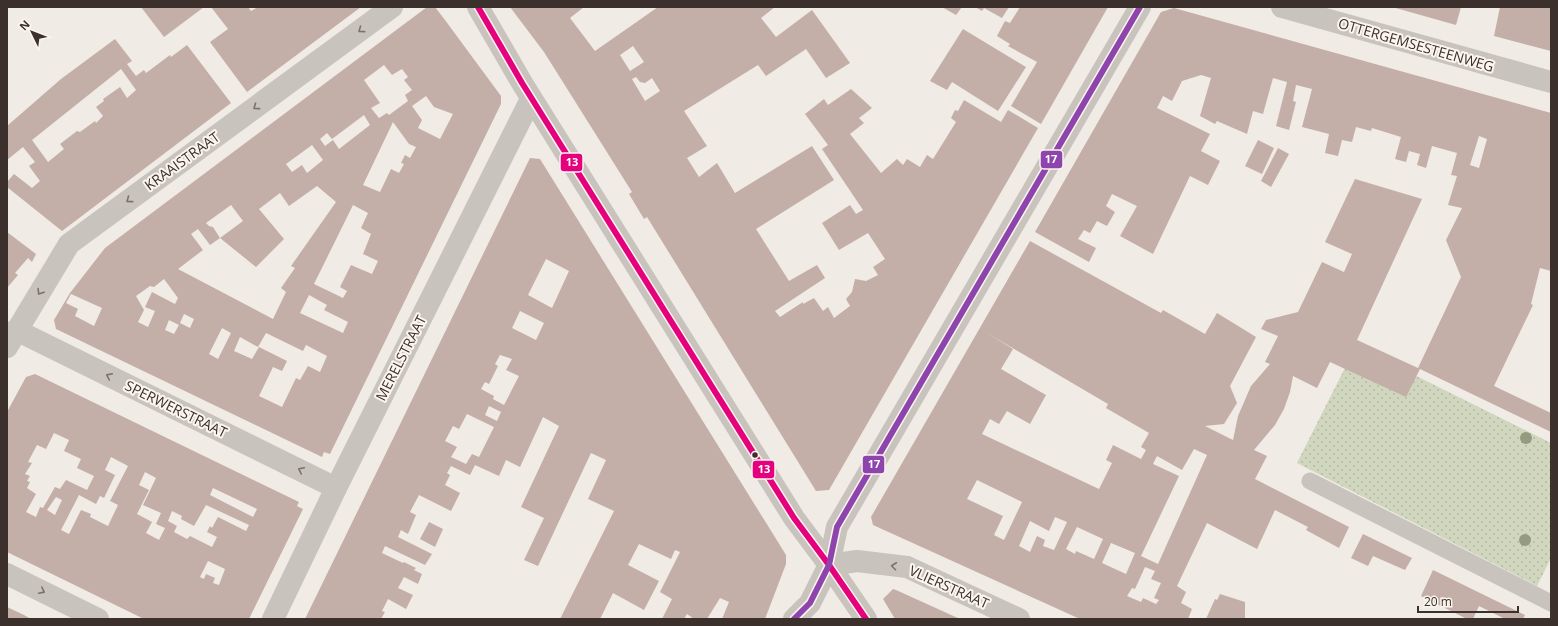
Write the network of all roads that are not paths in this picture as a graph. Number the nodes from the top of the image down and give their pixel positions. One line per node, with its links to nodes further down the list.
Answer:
1 (392, 7): 7 (street, KRAAISTRAAT, one-way to 7)
2 (478, 7): 6 (street)
3 (1140, 7): 10 (street)
4 (1282, 7): 5 (street, OTTERGEMSESTEENWEG)
5 (1551, 82)
6 (531, 99): 9 (street, MERELSTRAAT); 10 (street)
7 (12, 338): 9 (street, SPERWERSTRAAT, one-way to 7)
8 (1310, 481): 12 (lane)
9 (336, 488): 14 (street, MERELSTRAAT)
10 (829, 565): 15 (street); 16 (street); 17 (street, VLIERSTRAAT, one-way to 10)
11 (7, 574): 13 (street, one-way to 13)
12 (1551, 603)
13 (98, 619)
14 (273, 619)
15 (794, 619)
16 (866, 619)
17 (1019, 619)

